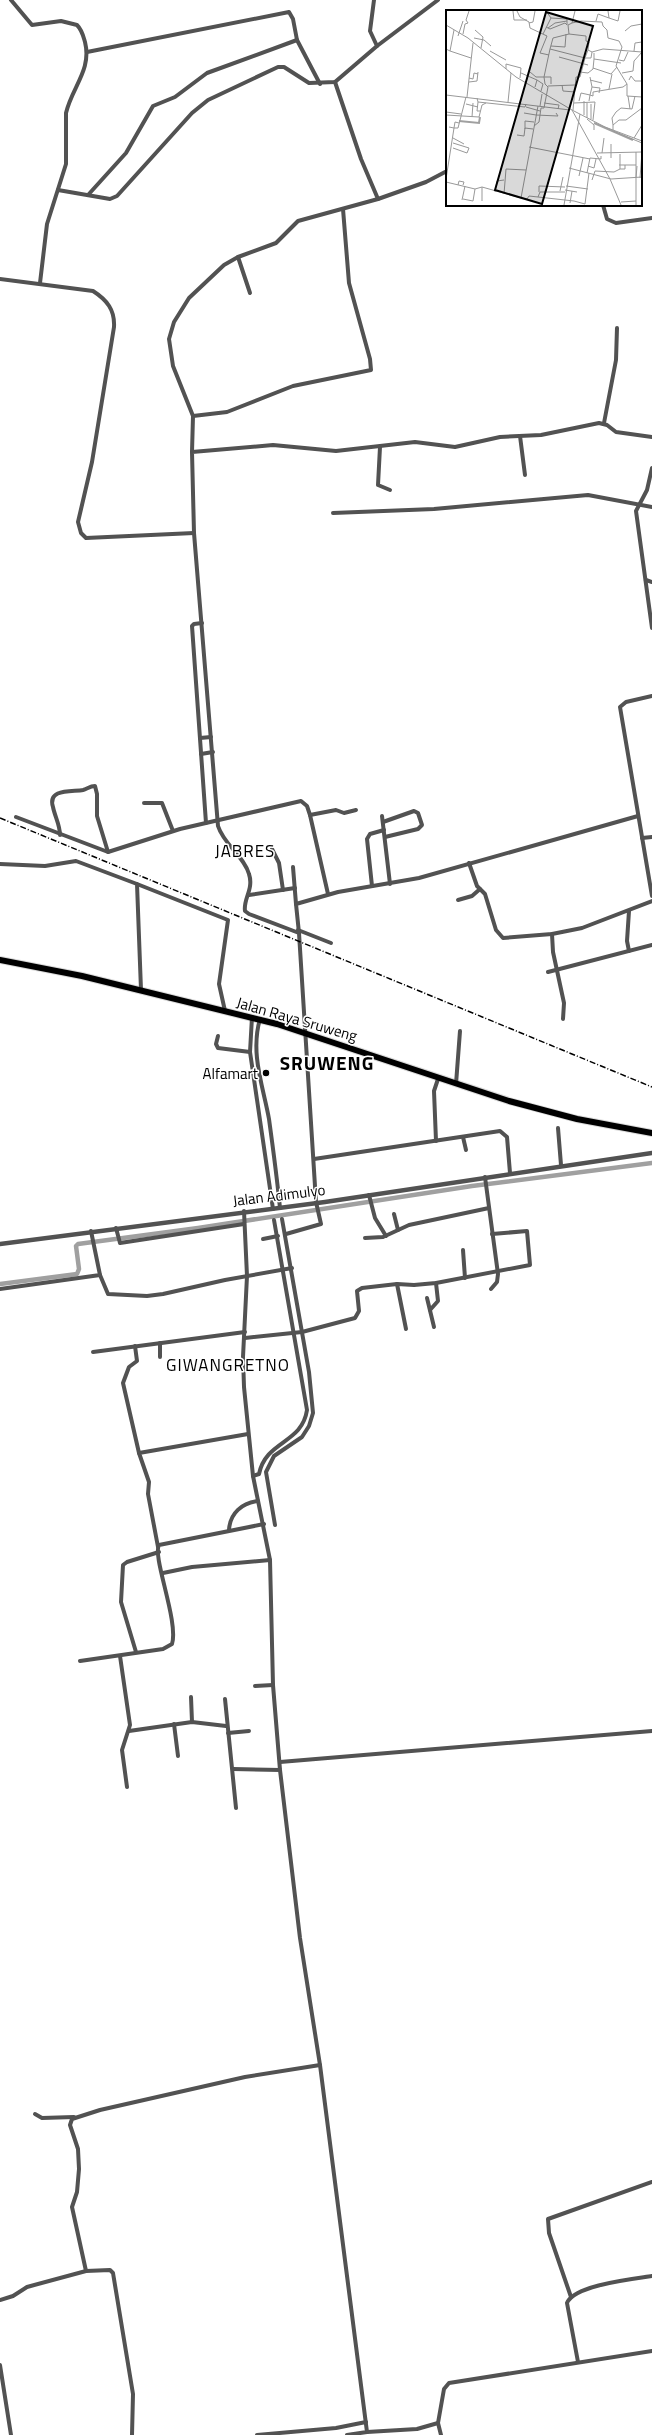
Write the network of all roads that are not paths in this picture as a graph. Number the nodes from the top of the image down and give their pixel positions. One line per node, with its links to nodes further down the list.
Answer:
1 (11, 0): 6 (street)
2 (374, 0): 5 (street)
3 (438, 0): 5 (street)
4 (297, 40): 6 (street); 8 (street); 11 (street)
5 (377, 46): 7 (street)
6 (87, 52): 10 (street)
7 (335, 82): 8 (street); 12 (street)
8 (320, 84): 11 (street)
9 (446, 172): 12 (street)
10 (58, 190): 11 (street); 18 (street)
11 (88, 195)
12 (378, 198): 14 (street)
13 (603, 206): 15 (street)
14 (343, 209): 16 (street); 21 (street)
15 (652, 218)
16 (238, 257): 19 (street); 21 (street)
17 (0, 279): 18 (street)
18 (40, 283): 33 (street)
19 (250, 293)
20 (617, 328): 22 (street)
21 (193, 416): 26 (street)
22 (604, 423): 23 (street); 24 (street)
23 (520, 436): 25 (street); 28 (street)
24 (652, 438)
25 (380, 447): 26 (street); 29 (street)
26 (192, 452): 33 (street)
27 (652, 468): 30 (street)
28 (525, 475)
29 (390, 490)
30 (638, 505): 31 (street); 32 (street); 34 (street)
31 (652, 507)
32 (333, 514)
33 (194, 533): 36 (street)
34 (646, 580): 35 (street); 37 (street)
35 (652, 582)
36 (202, 623): 39 (street); 40 (street)
37 (652, 628)
38 (652, 696): 47 (street)
39 (211, 737): 40 (street); 41 (street)
40 (200, 738): 42 (street)
41 (213, 752): 42 (street); 49 (street)
42 (201, 754): 51 (street)
43 (144, 804): 53 (street)
44 (356, 810): 45 (street)
45 (310, 815): 49 (street); 69 (street)
46 (382, 816): 50 (street)
47 (638, 816): 57 (street); 60 (street)
48 (16, 817): 54 (street)
49 (218, 821): 51 (street); 70 (street)
50 (383, 822): 52 (street); 55 (street)
51 (206, 823): 53 (street)
52 (384, 830): 55 (street); 65 (street)
53 (173, 831): 59 (street)
54 (60, 835): 59 (street); 59 (street)
55 (385, 837): 64 (street)
56 (652, 837): 57 (street)
57 (642, 838): 71 (street)
58 (272, 849): 68 (street)
59 (108, 852)
60 (469, 863): 64 (street); 67 (street)
61 (0, 864): 63 (street)
62 (293, 867): 66 (street)
63 (137, 884): 84 (street); 85 (street)
64 (390, 884): 65 (street)
65 (372, 886): 69 (street)
66 (295, 888): 68 (street); 74 (street)
67 (480, 889): 72 (street); 77 (street)
68 (283, 890): 70 (street)
69 (328, 894): 74 (street)
70 (249, 895): 76 (street)
71 (652, 896)
72 (458, 900)
73 (652, 901): 75 (street)
74 (296, 904): 76 (street)
75 (629, 911): 77 (street); 80 (street)
76 (298, 932): 78 (street); 90 (street)
77 (552, 934): 82 (street)
78 (331, 942)
79 (652, 945): 80 (street)
80 (629, 951): 82 (street)
81 (0, 960): 84 (highway, Jalan Raya Sruweng)
82 (557, 970): 83 (street); 88 (street)
83 (548, 972)
84 (141, 990): 85 (highway, Jalan Raya Sruweng)
85 (225, 1011): 86 (highway, Jalan Raya Sruweng)
86 (252, 1017): 87 (highway, Jalan Raya Sruweng); 92 (street)
87 (260, 1019): 90 (highway, Jalan Raya Sruweng); 95 (street)
88 (563, 1019)
89 (460, 1031): 94 (street)
90 (304, 1032): 93 (highway, Jalan Raya Sruweng); 103 (street)
91 (218, 1036): 92 (street)
92 (250, 1052): 96 (street)
93 (438, 1079): 94 (highway, Jalan Raya Sruweng); 100 (street)
94 (456, 1084): 98 (highway, Jalan Raya Sruweng)
95 (268, 1118): 96 (street); 110 (street)
96 (261, 1119): 109 (street)
97 (558, 1128): 104 (street)
98 (652, 1133)
99 (463, 1137): 100 (street); 101 (street); 105 (street)
100 (436, 1141): 103 (street)
101 (466, 1150)
102 (652, 1154): 104 (street, Jalan Adimulyo)
103 (314, 1160): 108 (street)
104 (561, 1165): 105 (street, Jalan Adimulyo)
105 (510, 1173): 106 (street, Jalan Adimulyo)
106 (485, 1178): 107 (street, Jalan Adimulyo); 111 (street)
107 (369, 1197): 108 (street, Jalan Adimulyo); 123 (street)
108 (316, 1204): 110 (street, Jalan Adimulyo); 120 (street)
109 (273, 1208): 110 (street, Jalan Adimulyo); 112 (street, Jalan Adimulyo)
110 (280, 1208)
111 (489, 1208): 118 (street); 121 (street)
112 (244, 1211): 116 (street); 117 (street, Jalan Adimulyo)
113 (394, 1214): 118 (street)
114 (282, 1219): 120 (street)
115 (274, 1220): 122 (street)
116 (244, 1221): 117 (street); 132 (street)
117 (116, 1228): 119 (street, Jalan Adimulyo)
118 (398, 1230): 123 (street)
119 (91, 1231): 126 (street, Jalan Adimulyo); 131 (street)
120 (286, 1234): 128 (street)
121 (492, 1234): 130 (street); 130 (street)
122 (278, 1236): 125 (street); 129 (street)
123 (386, 1236): 124 (street)
124 (365, 1238)
125 (263, 1239)
126 (0, 1244)
127 (463, 1250): 133 (street)
128 (292, 1268): 129 (street); 143 (street)
129 (284, 1270): 132 (street); 144 (street)
130 (498, 1272): 133 (street); 136 (street)
131 (100, 1275): 132 (street); 137 (street)
132 (247, 1276): 142 (street)
133 (465, 1278): 134 (street)
134 (436, 1283): 135 (street); 139 (street)
135 (397, 1284): 141 (street); 143 (street)
136 (491, 1288)
137 (0, 1289)
138 (427, 1298): 139 (street)
139 (430, 1310): 140 (street)
140 (434, 1327)
141 (406, 1329)
142 (245, 1332): 145 (street); 146 (street)
143 (302, 1332): 144 (street); 150 (street)
144 (294, 1333): 145 (street); 151 (street)
145 (245, 1338): 154 (street)
146 (160, 1343): 147 (street); 149 (street)
147 (135, 1346): 148 (street); 157 (street)
148 (93, 1352)
149 (160, 1357)
150 (309, 1372): 151 (street); 153 (street)
151 (302, 1373): 152 (street)
152 (306, 1417): 153 (street); 155 (street)
153 (312, 1418): 156 (street)
154 (248, 1434): 157 (street); 162 (street)
155 (294, 1436): 156 (street); 158 (street)
156 (298, 1441): 159 (street)
157 (139, 1452): 167 (street)
158 (268, 1453): 159 (street); 160 (street)
159 (274, 1456): 161 (street)
160 (260, 1474): 161 (street); 162 (street)
161 (265, 1475): 165 (street)
162 (253, 1476): 163 (street)
163 (258, 1501): 164 (street); 166 (street)
164 (264, 1524): 166 (street); 169 (street)
165 (275, 1525)
166 (229, 1530): 167 (street)
167 (158, 1547): 168 (street)
168 (158, 1552): 170 (street); 171 (street)
169 (270, 1560): 170 (street); 174 (street)
170 (163, 1573): 171 (street)
171 (136, 1652): 172 (street)
172 (120, 1656): 173 (street); 182 (street)
173 (80, 1661)
174 (273, 1685): 175 (street); 186 (street)
175 (255, 1686)
176 (191, 1697): 178 (street)
177 (225, 1699): 180 (street)
178 (192, 1722): 179 (street); 180 (street)
179 (174, 1724): 182 (street); 185 (street)
180 (226, 1726): 184 (street)
181 (652, 1730): 186 (street)
182 (129, 1731): 189 (street)
183 (248, 1731): 184 (street)
184 (228, 1733): 187 (street)
185 (178, 1756)
186 (280, 1762): 188 (street)
187 (233, 1769): 188 (street); 190 (street)
188 (280, 1770): 191 (street)
189 (127, 1787)
190 (236, 1808)
191 (320, 2065): 193 (street); 203 (street)
192 (36, 2114): 193 (street)
193 (74, 2117): 195 (street)
194 (652, 2182): 197 (street)
195 (86, 2271): 198 (street); 205 (street)
196 (652, 2276): 197 (street)
197 (570, 2297): 200 (street)
198 (0, 2300)
199 (652, 2351): 200 (street)
200 (578, 2362): 202 (street)
201 (0, 2365): 204 (street)
202 (438, 2423): 203 (street); 208 (street)
203 (366, 2427): 206 (street); 207 (street)
204 (11, 2435)
205 (132, 2435)
206 (257, 2435)
207 (347, 2435)
208 (441, 2435)

